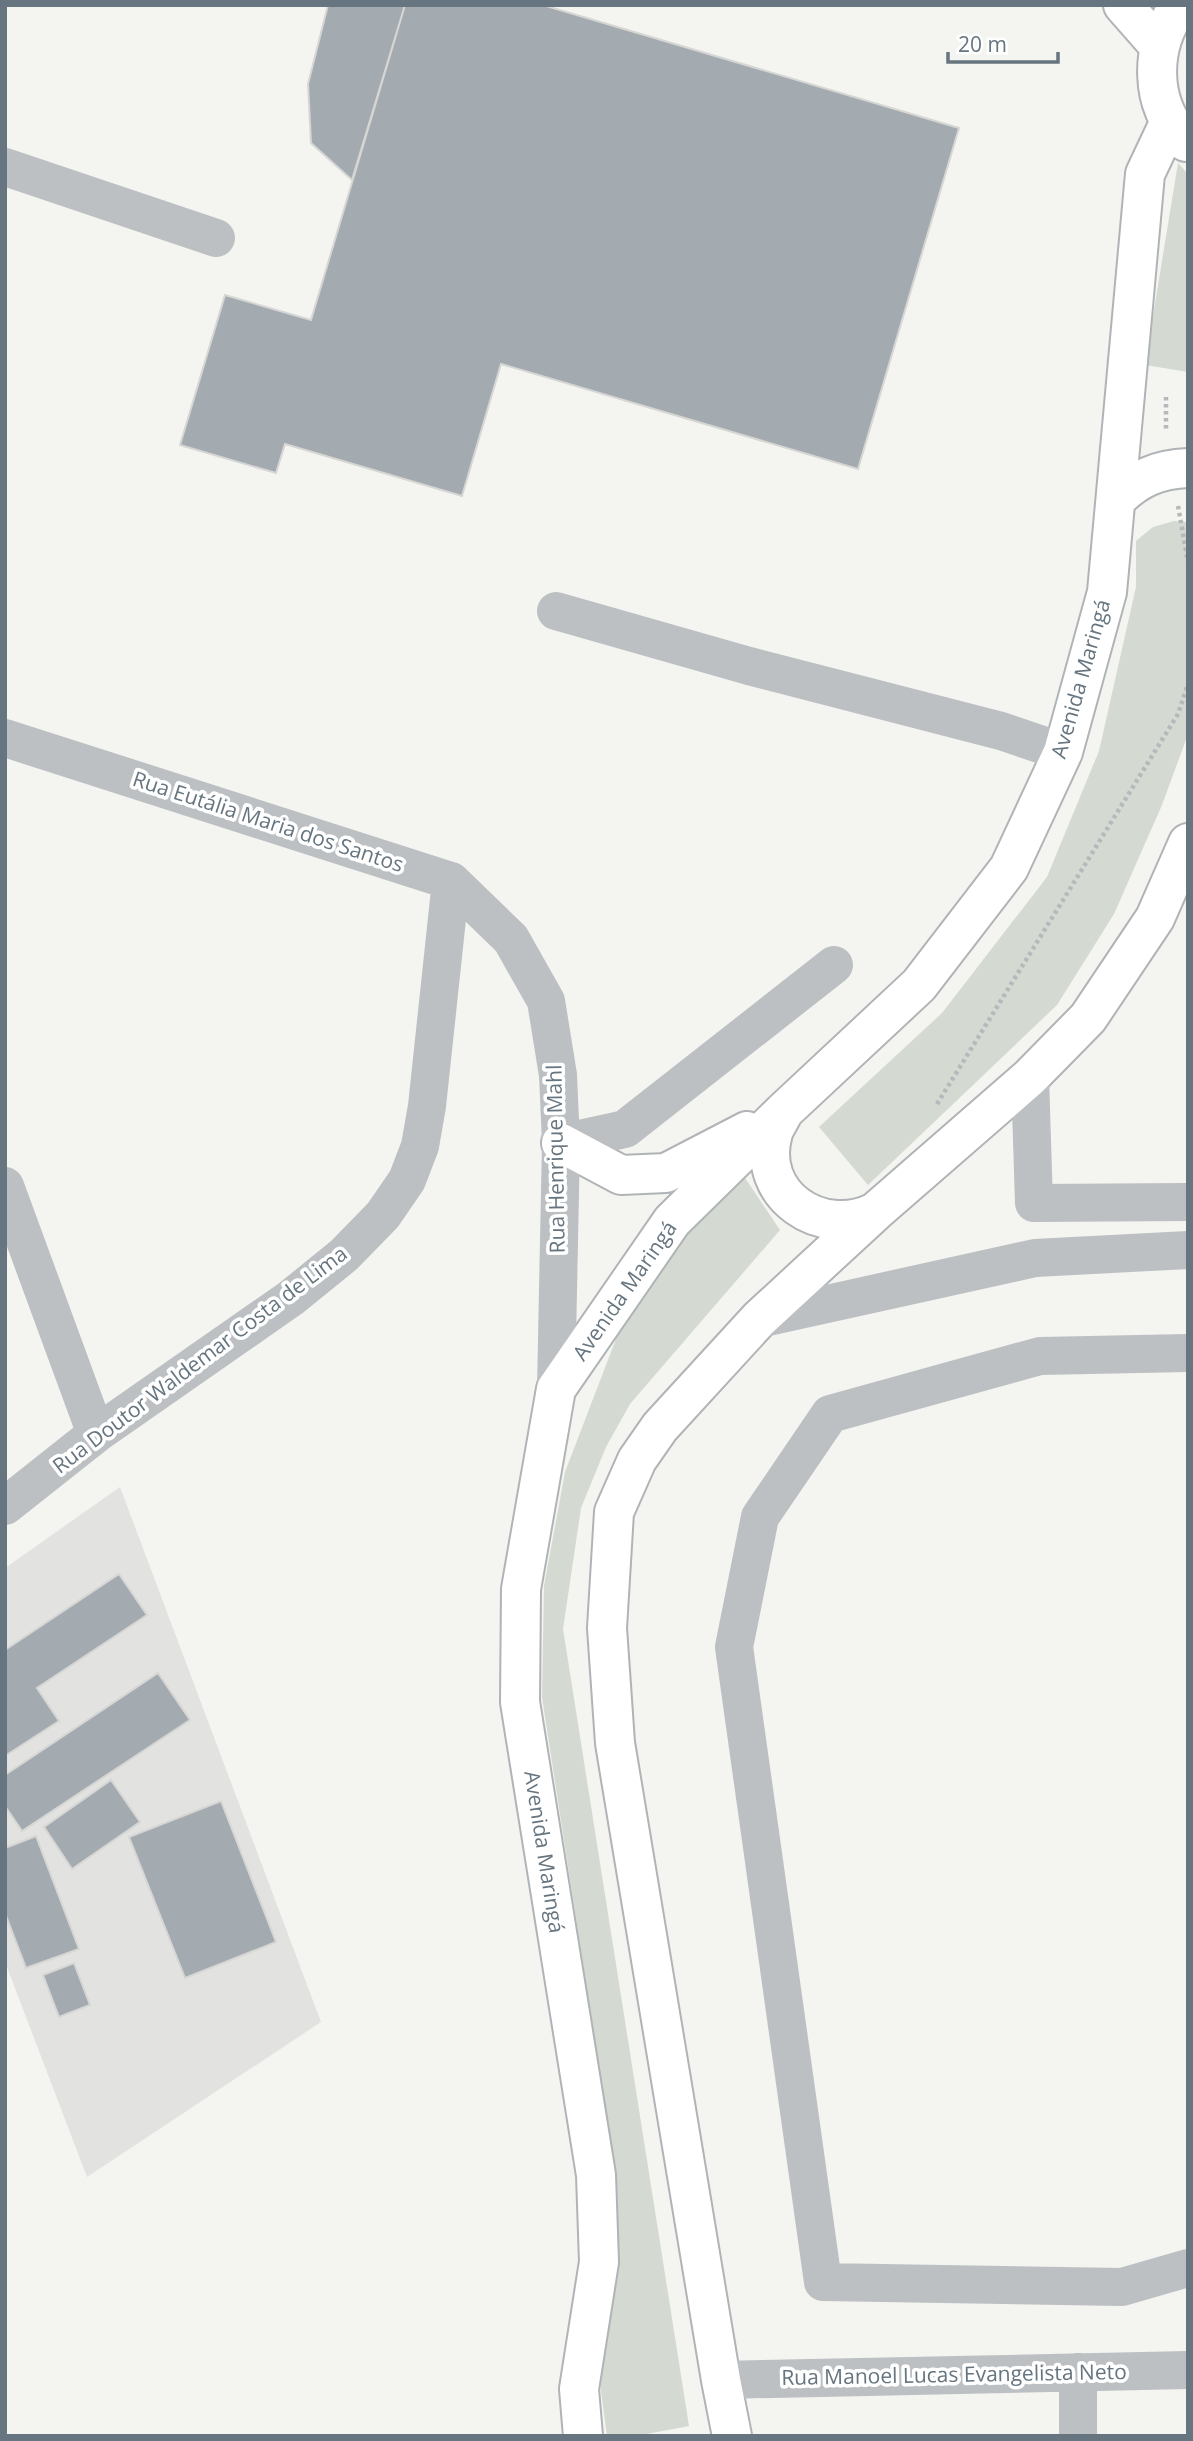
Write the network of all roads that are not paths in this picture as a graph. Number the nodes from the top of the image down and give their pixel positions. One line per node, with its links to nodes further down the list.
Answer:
1 (1123, 5): 3 (main road)
2 (1180, 5): 3 (main road)
3 (1159, 46): 4 (main road)
4 (1179, 132): 8 (main road, Avenida Maringá)
5 (5, 167): 6 (street)
6 (216, 238)
7 (1188, 468): 8 (main road)
8 (1116, 500): 11 (main road, Avenida Maringá)
9 (556, 611): 11 (street)
10 (5, 738): 13 (street, Rua Eutália Maria dos Santos)
11 (1063, 752): 17 (main road, Avenida Maringá)
12 (1188, 843): 16 (main road)
13 (451, 881): 14 (street, Rua Eutália Maria dos Santos); 28 (street, Rua Doutor Waldemar Costa de Lima)
14 (511, 939): 18 (street, Rua Henrique Mahl)
15 (834, 965): 18 (street)
16 (1030, 1077): 21 (street); 22 (main road)
17 (783, 1112): 18 (main road); 22 (main road); 27 (main road, Avenida Maringá)
18 (561, 1143): 27 (street, Rua Henrique Mahl)
19 (5, 1186): 28 (street)
20 (1188, 1202): 21 (street)
21 (1034, 1203): 24 (street)
22 (875, 1212): 25 (main road)
23 (1188, 1250): 24 (street)
24 (1035, 1258): 25 (street)
25 (759, 1319): 33 (main road)
26 (1188, 1353): 30 (street)
27 (556, 1389): 34 (main road, Avenida Maringá)
28 (96, 1433): 29 (street, Rua Doutor Waldemar Costa de Lima)
29 (5, 1506)
30 (1188, 2268)
31 (1188, 2370): 32 (street, Rua Manoel Lucas Evangelista Neto)
32 (1078, 2372): 33 (street, Rua Manoel Lucas Evangelista Neto); 36 (street)
33 (721, 2380): 35 (main road)
34 (583, 2436)
35 (732, 2436)
36 (1078, 2436)

